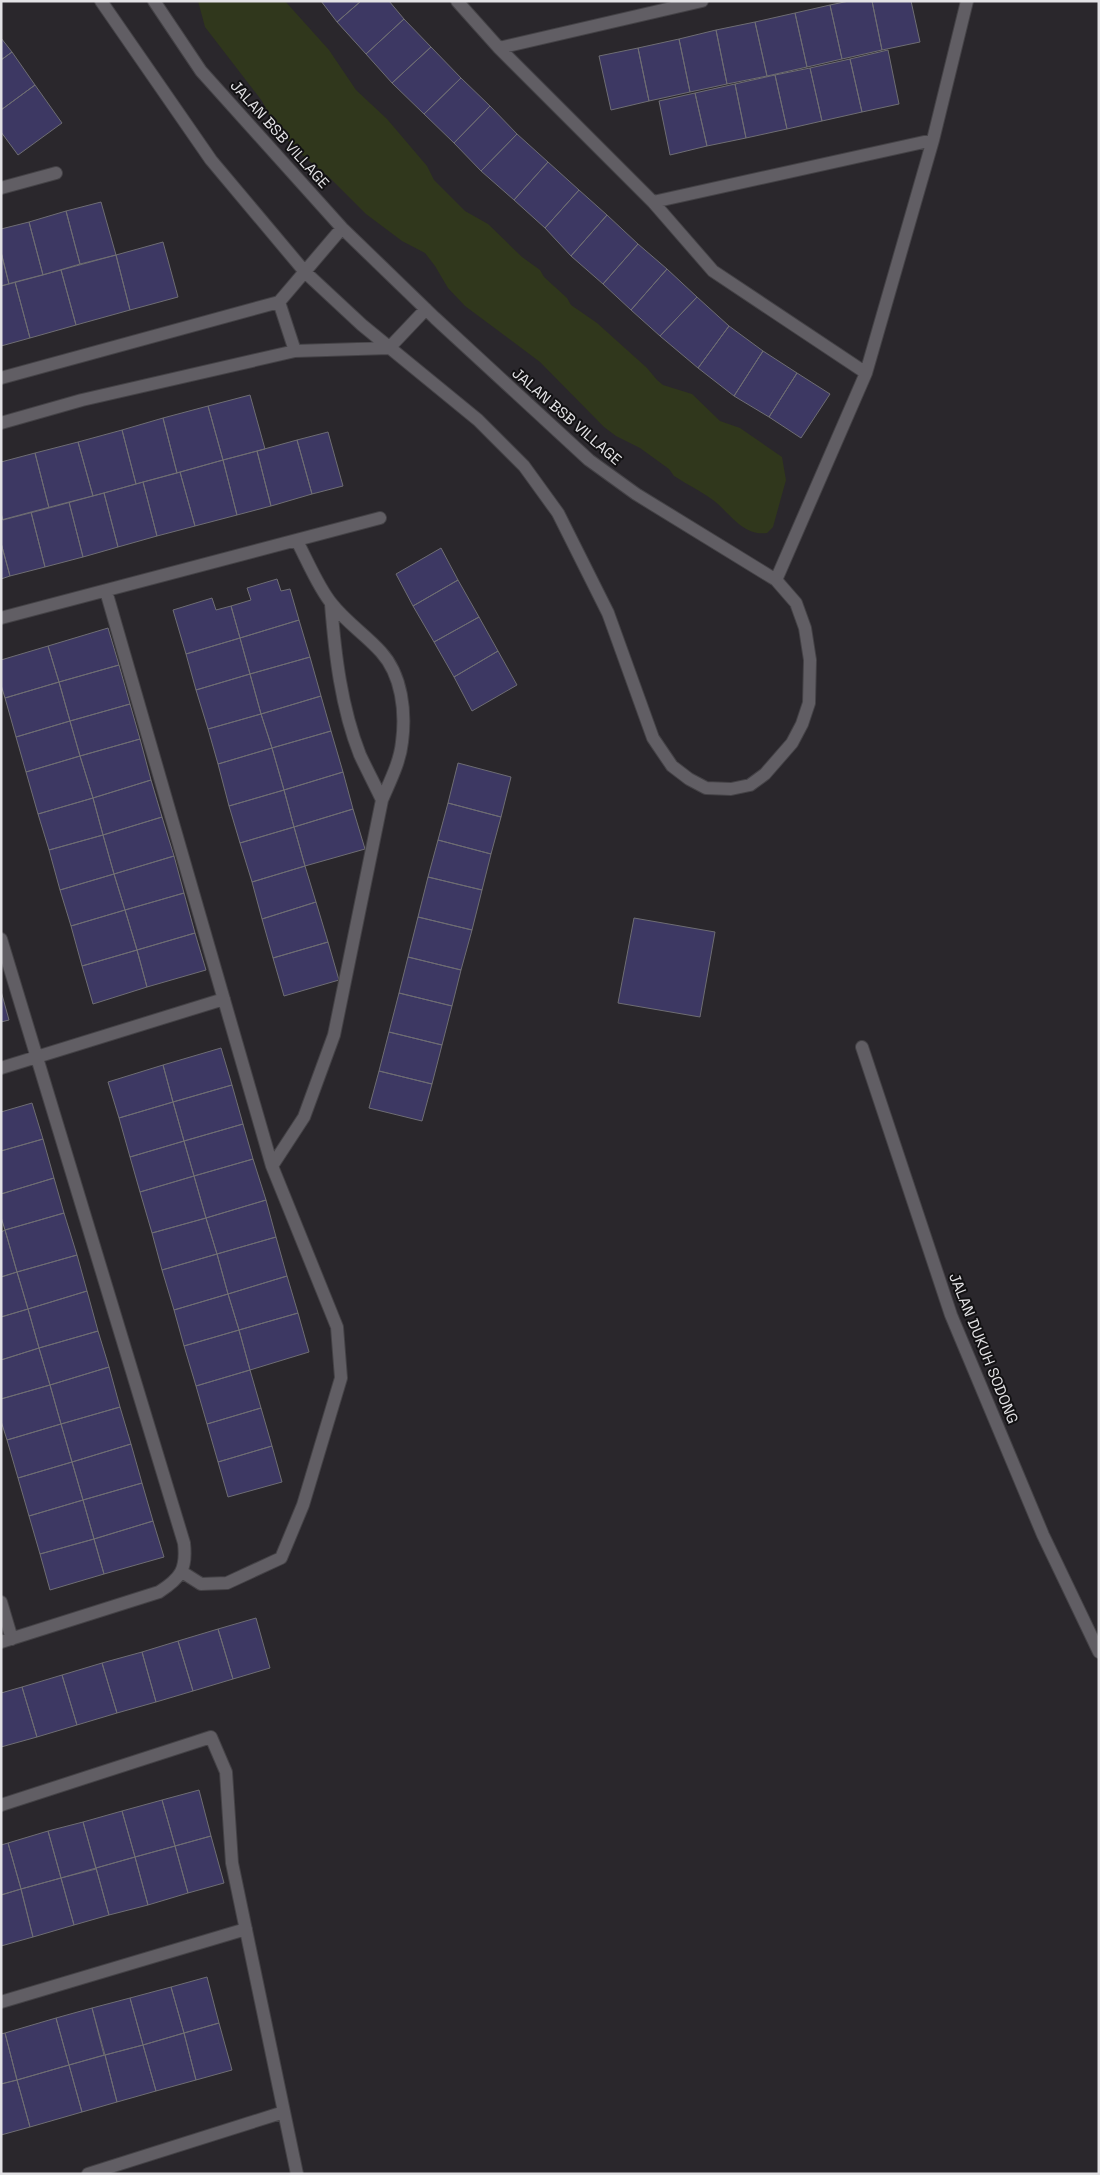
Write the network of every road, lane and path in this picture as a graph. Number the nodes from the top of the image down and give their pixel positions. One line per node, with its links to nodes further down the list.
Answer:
1 (101, 1): 12 (street, JALAN BSB VILLAGE)
2 (154, 1): 11 (street, JALAN BSB VILLAGE)
3 (457, 1): 6 (street)
4 (702, 1): 6 (street)
5 (968, 1): 7 (street)
6 (499, 48): 10 (street)
7 (933, 140): 10 (street); 17 (street)
8 (56, 173): 9 (street)
9 (1, 188)
10 (653, 202): 17 (street)
11 (342, 228): 12 (street); 14 (street, JALAN BSB VILLAGE)
12 (305, 272): 13 (street); 15 (street, JALAN BSB VILLAGE)
13 (279, 302): 16 (street); 18 (street)
14 (426, 309): 15 (street); 22 (street, JALAN BSB VILLAGE)
15 (389, 348): 16 (street); 22 (street, JALAN BSB VILLAGE)
16 (295, 351): 19 (street)
17 (866, 373): 22 (street)
18 (1, 378)
19 (1, 423)
20 (380, 518): 21 (street)
21 (297, 541): 23 (street); 24 (street)
22 (776, 580)
23 (106, 591): 25 (street); 28 (street)
24 (331, 604): 26 (street); 26 (street)
25 (1, 618)
26 (382, 800): 32 (street)
27 (1, 939): 30 (street)
28 (224, 1000): 30 (street); 32 (street)
29 (862, 1047): 36 (street, JALAN DUKUH SODONG)
30 (37, 1058): 31 (street); 33 (street)
31 (1, 1068)
32 (272, 1166): 33 (street)
33 (182, 1572): 35 (street)
34 (1, 1602): 35 (street)
35 (7, 1640)
36 (1099, 1652)
37 (1, 1805): 38 (street)
38 (246, 1929): 39 (street); 40 (street)
39 (1, 2002)
40 (284, 2112): 41 (street); 42 (street)
41 (88, 2174)
42 (297, 2174)

